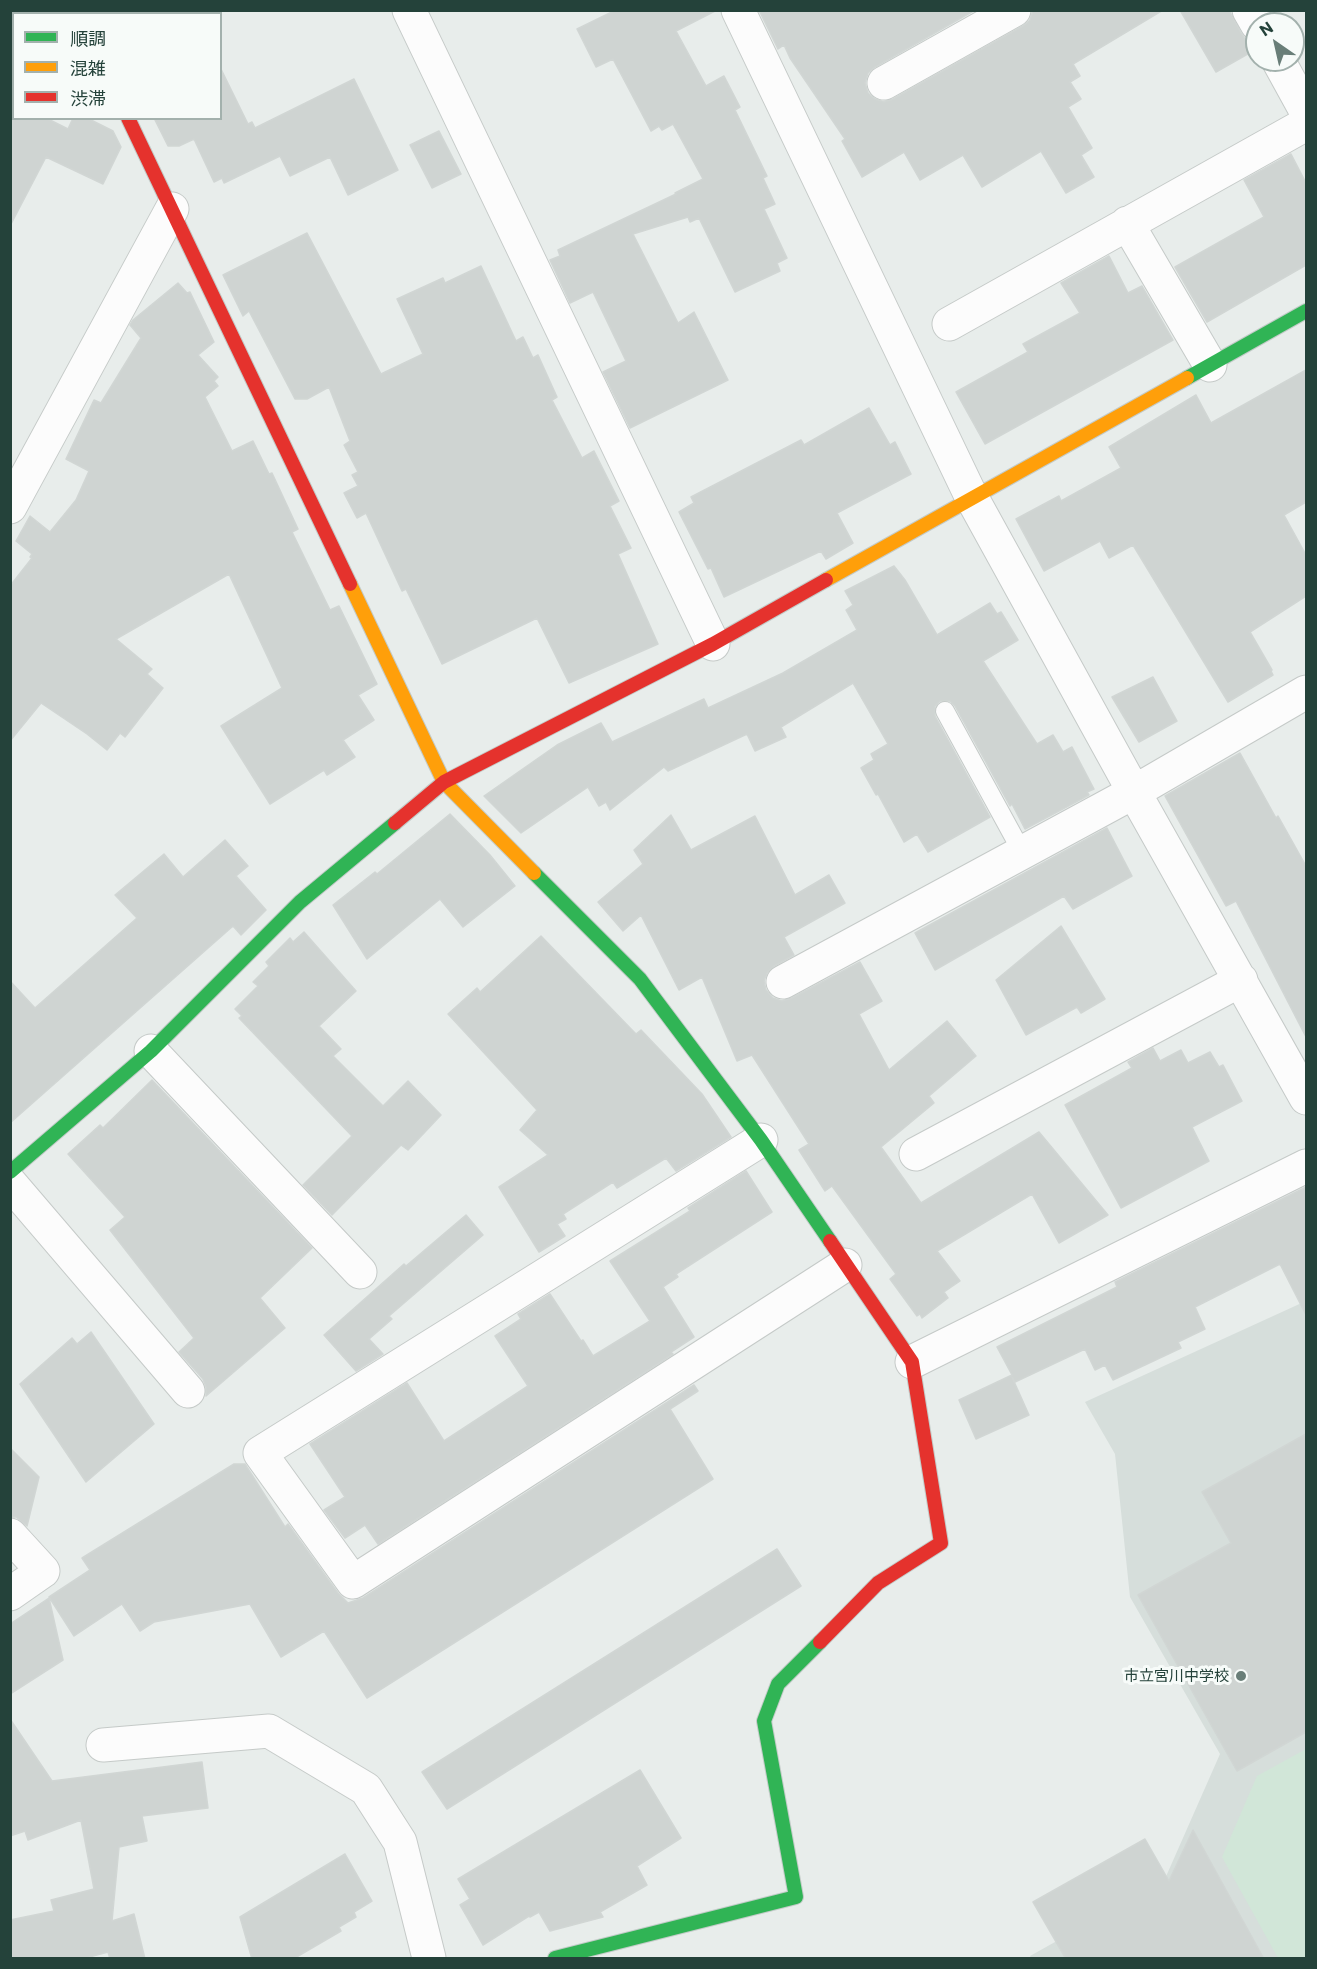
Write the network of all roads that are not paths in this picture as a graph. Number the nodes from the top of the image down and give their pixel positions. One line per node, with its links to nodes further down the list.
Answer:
1 (409, 10): 16 (street)
2 (738, 10): 14 (street)
3 (1014, 10): 5 (street)
4 (1285, 72): 6 (street)
5 (884, 83)
6 (1306, 111)
7 (129, 120): 9 (street)
8 (1306, 124): 10 (street)
9 (172, 209): 15 (street); 19 (street)
10 (1127, 223): 12 (street); 13 (street)
11 (1306, 311): 13 (street)
12 (949, 324)
13 (1210, 365): 14 (street)
14 (972, 498): 16 (street); 20 (street)
15 (10, 507)
16 (713, 644): 19 (street)
17 (1306, 692): 20 (street)
18 (945, 711): 21 (lane)
19 (444, 782): 24 (street); 27 (street)
20 (1134, 792): 21 (street); 22 (street)
21 (1022, 852): 23 (street)
22 (1241, 980): 25 (street); 28 (street)
23 (783, 981)
24 (151, 1051): 30 (street); 33 (street)
25 (1297, 1056): 26 (street)
26 (1306, 1098)
27 (761, 1140): 32 (street); 32 (street)
28 (916, 1154)
29 (1306, 1166): 34 (street)
30 (10, 1172)
31 (10, 1184): 35 (street)
32 (845, 1265): 34 (street)
33 (360, 1272)
34 (912, 1362): 40 (street)
35 (188, 1391)
36 (10, 1535): 37 (street)
37 (10, 1594)
38 (104, 1744): 39 (street)
39 (429, 1959)
40 (555, 1959)

